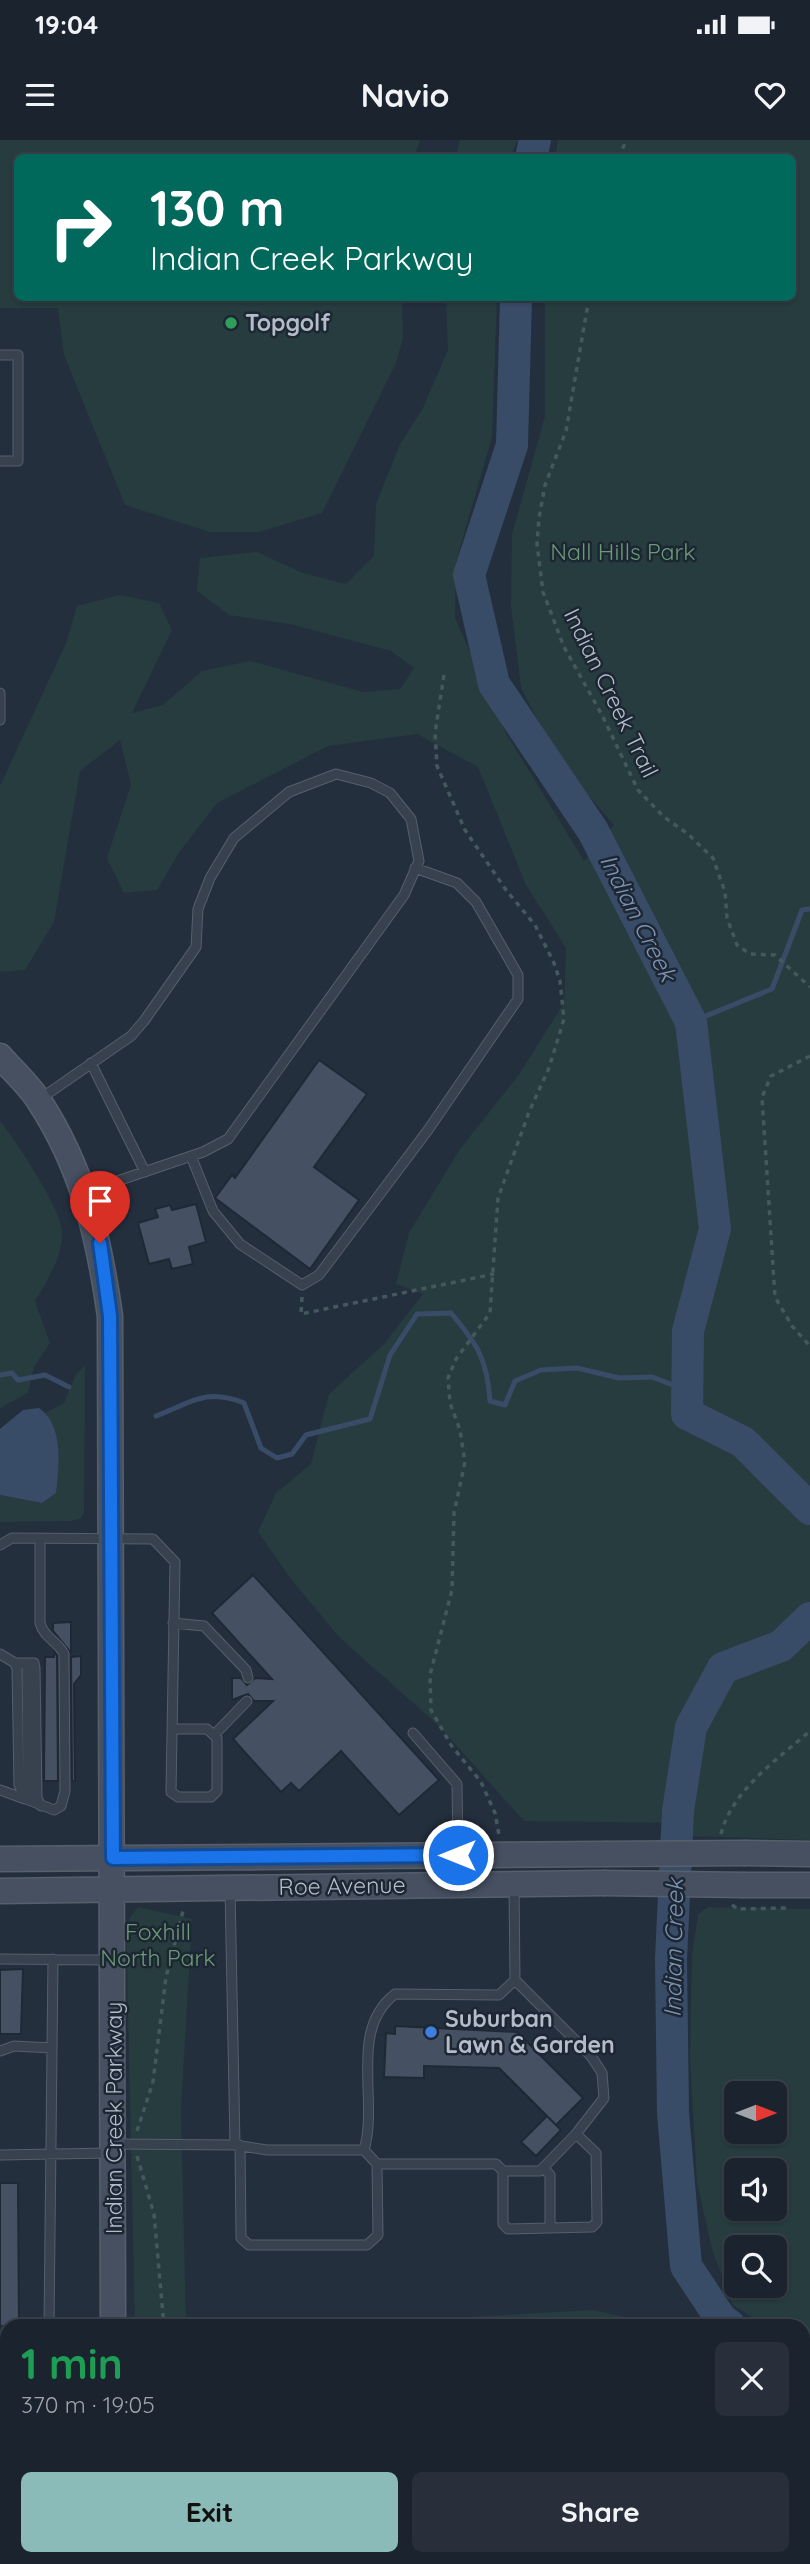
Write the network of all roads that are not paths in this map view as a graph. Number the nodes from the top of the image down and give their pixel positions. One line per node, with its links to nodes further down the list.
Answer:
1 (0, 355): 2 (lane)
2 (0, 461)
3 (0, 693): 4 (lane)
4 (0, 720)
5 (415, 868): 7 (lane); 9 (lane); 9 (lane)
6 (0, 1056): 8 (main road, Indian Creek Parkway)
7 (91, 1062): 8 (lane); 10 (lane)
8 (39, 1100): 11 (main road, Indian Creek Parkway)
9 (191, 1156): 10 (lane)
10 (145, 1172): 11 (lane)
11 (84, 1192): 12 (main road, Indian Creek Parkway)
12 (113, 1537): 13 (lane); 15 (lane); 27 (main road, Indian Creek Parkway)
13 (40, 1538): 14 (lane); 24 (lane)
14 (0, 1545)
15 (173, 1623): 18 (lane); 20 (lane)
16 (0, 1654): 17 (lane)
17 (19, 1663): 24 (lane); 24 (lane)
18 (248, 1678)
19 (247, 1701): 22 (lane)
20 (172, 1729): 22 (lane); 22 (lane)
21 (413, 1733): 26 (lane)
22 (214, 1735)
23 (0, 1790): 24 (lane)
24 (33, 1803)
25 (810, 1854): 26 (main road, Roe Avenue, bridge)
26 (458, 1855): 27 (main road, Roe Avenue)
27 (113, 1858): 28 (main road, Roe Avenue); 31 (main road, Indian Creek Parkway)
28 (0, 1859)
29 (514, 1884): 30 (main road, Roe Avenue, bridge); 32 (main road, Roe Avenue); 37 (lane)
30 (810, 1885)
31 (114, 1888): 32 (main road, Roe Avenue); 33 (main road, Roe Avenue); 36 (main road, Indian Creek Parkway)
32 (230, 1888): 41 (lane)
33 (0, 1891)
34 (0, 1959): 35 (lane)
35 (53, 1959): 36 (lane); 38 (lane)
36 (114, 1960): 42 (main road, Indian Creek Parkway)
37 (515, 1980): 40 (lane); 43 (lane)
38 (51, 2048): 39 (lane); 44 (lane)
39 (0, 2051)
40 (576, 2134): 47 (lane); 49 (lane)
41 (237, 2145): 42 (lane); 43 (lane); 46 (lane)
42 (122, 2147): 44 (lane); 51 (main road, Indian Creek Parkway)
43 (364, 2150): 46 (lane)
44 (50, 2154): 45 (lane); 50 (lane)
45 (0, 2155)
46 (377, 2164): 48 (lane)
47 (543, 2168): 48 (lane); 49 (lane)
48 (503, 2171): 49 (lane)
49 (550, 2228)
50 (49, 2319)
51 (113, 2319)

